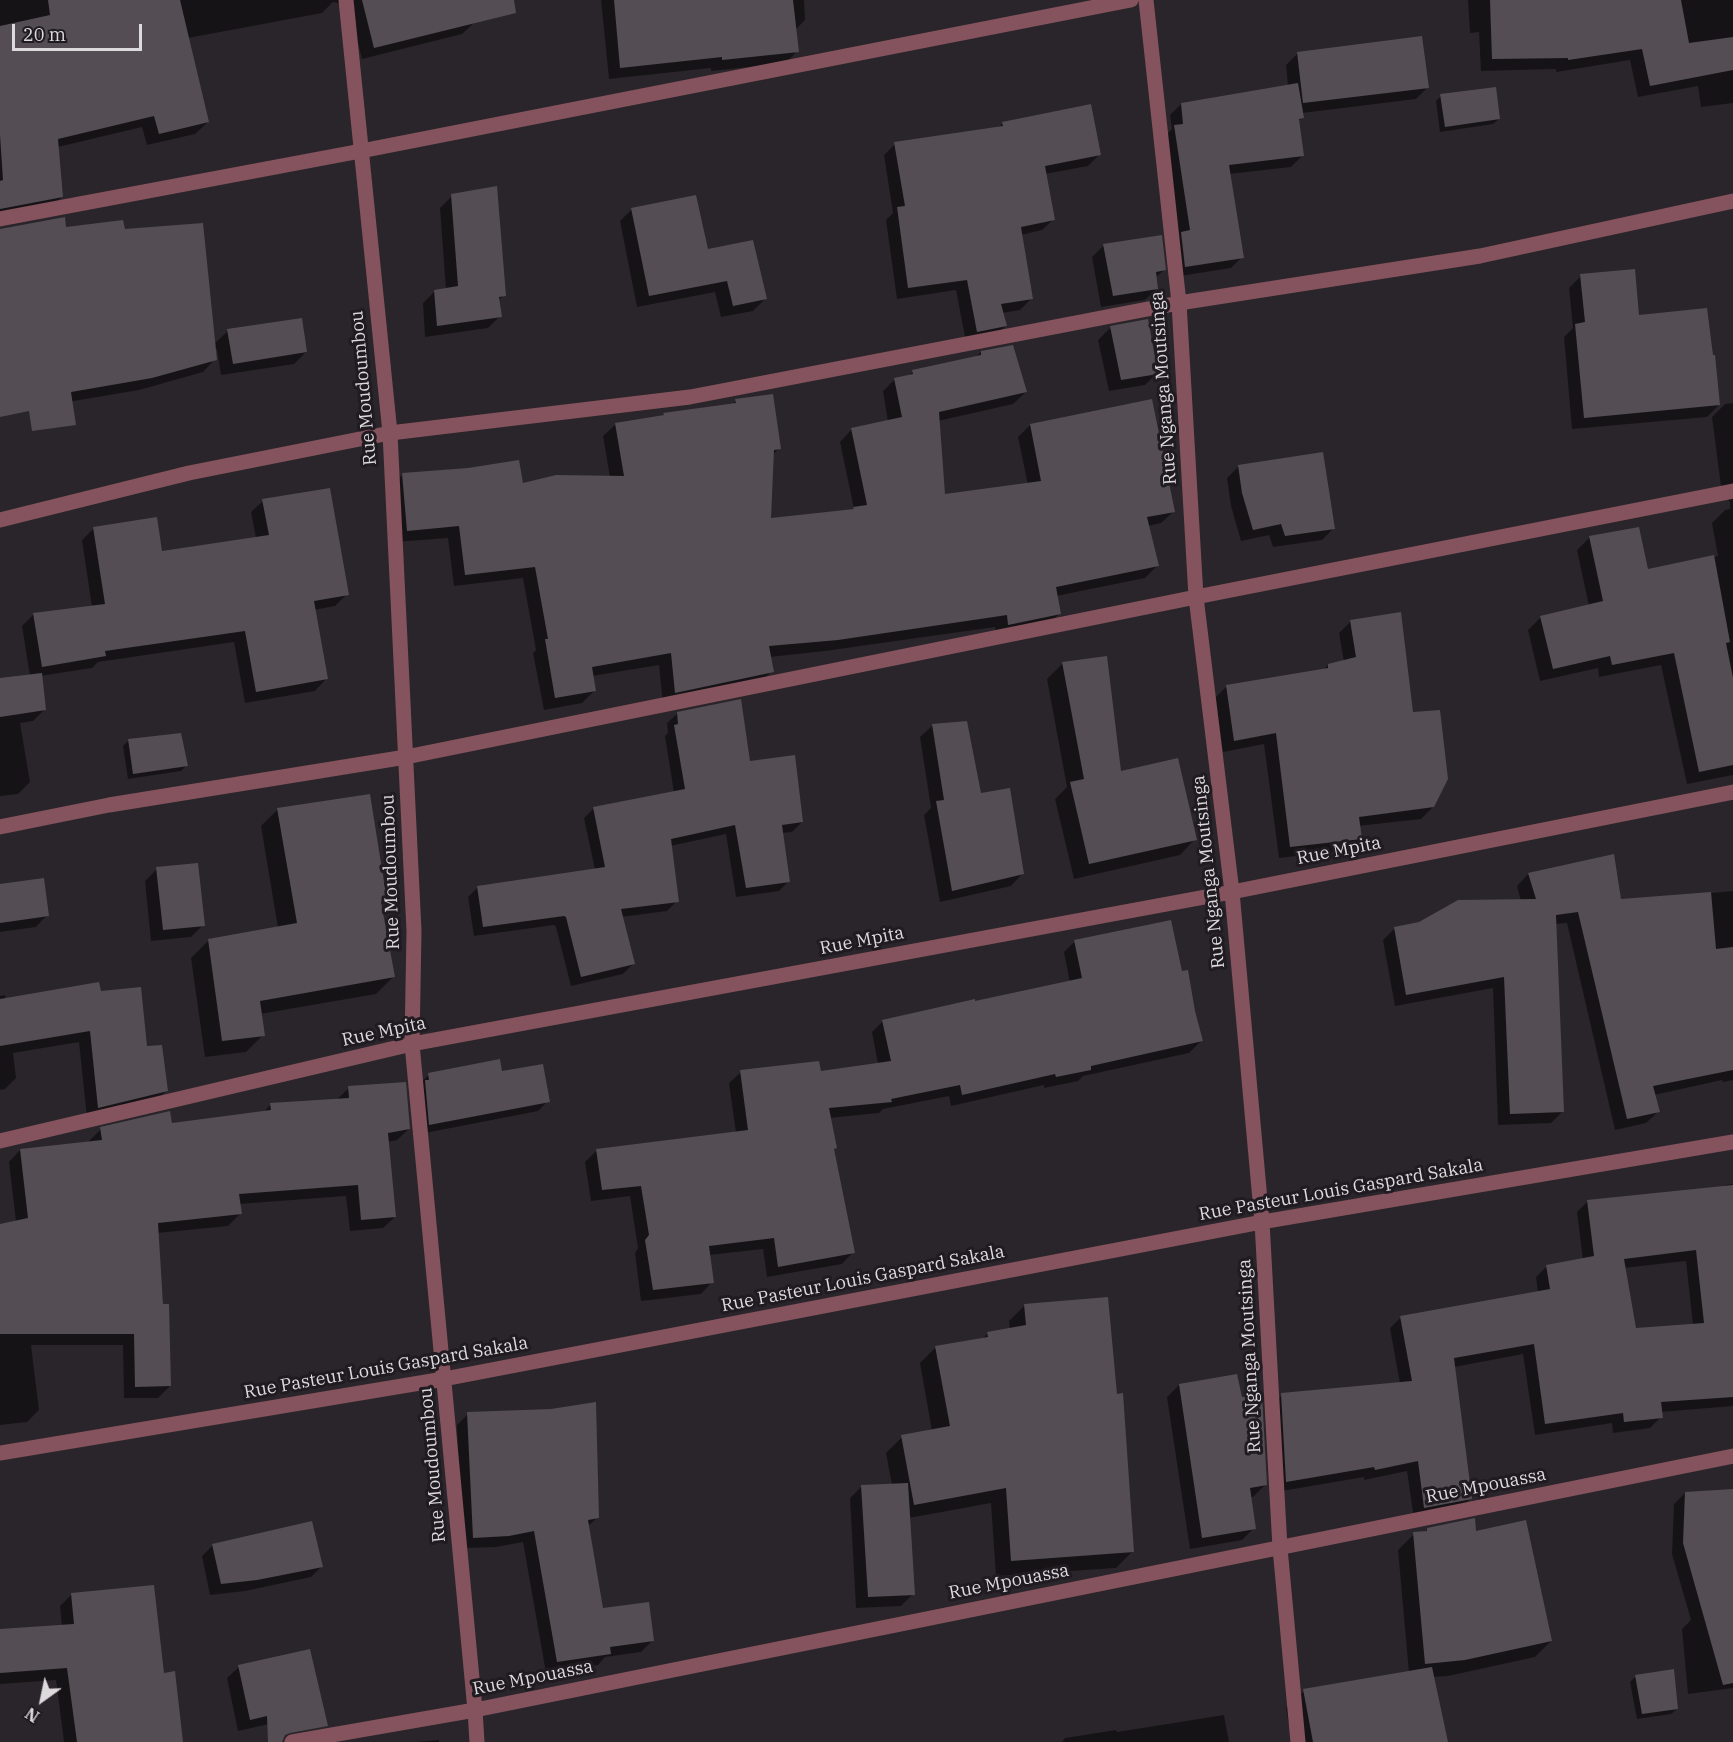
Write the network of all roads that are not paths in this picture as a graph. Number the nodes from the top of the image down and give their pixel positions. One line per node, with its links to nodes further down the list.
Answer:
1 (345, 0): 4 (street, Rue Moudoumbou)
2 (1131, 0): 4 (street)
3 (1146, 0): 7 (street, Rue Nganga Moutsinga)
4 (361, 151): 6 (street); 8 (street, Rue Moudoumbou)
5 (1733, 201): 7 (street)
6 (0, 219)
7 (1179, 303): 8 (street); 11 (street, Rue Nganga Moutsinga)
8 (390, 433): 10 (street); 12 (street, Rue Moudoumbou)
9 (1733, 491): 11 (street)
10 (0, 520)
11 (1196, 597): 12 (street); 15 (street, Rue Nganga Moutsinga)
12 (406, 758): 14 (street); 16 (street, Rue Moudoumbou)
13 (1733, 792): 15 (street, Rue Mpita)
14 (0, 828)
15 (1232, 892): 16 (street, Rue Mpita); 19 (street, Rue Nganga Moutsinga)
16 (411, 1044): 17 (street, Rue Mpita); 20 (street, Rue Moudoumbou)
17 (0, 1141)
18 (1733, 1142): 19 (street, Rue Pasteur Louis Gaspard Sakala)
19 (1262, 1222): 20 (street, Rue Pasteur Louis Gaspard Sakala); 23 (street, Rue Nganga Moutsinga)
20 (444, 1379): 21 (street, Rue Pasteur Louis Gaspard Sakala); 24 (street, Rue Moudoumbou)
21 (0, 1453)
22 (1733, 1456): 23 (street, Rue Mpouassa)
23 (1280, 1548): 24 (street, Rue Mpouassa); 27 (street, Rue Nganga Moutsinga)
24 (476, 1710): 25 (street, Rue Mpouassa); 26 (street, Rue Moudoumbou)
25 (292, 1742)
26 (477, 1742)
27 (1298, 1742)

